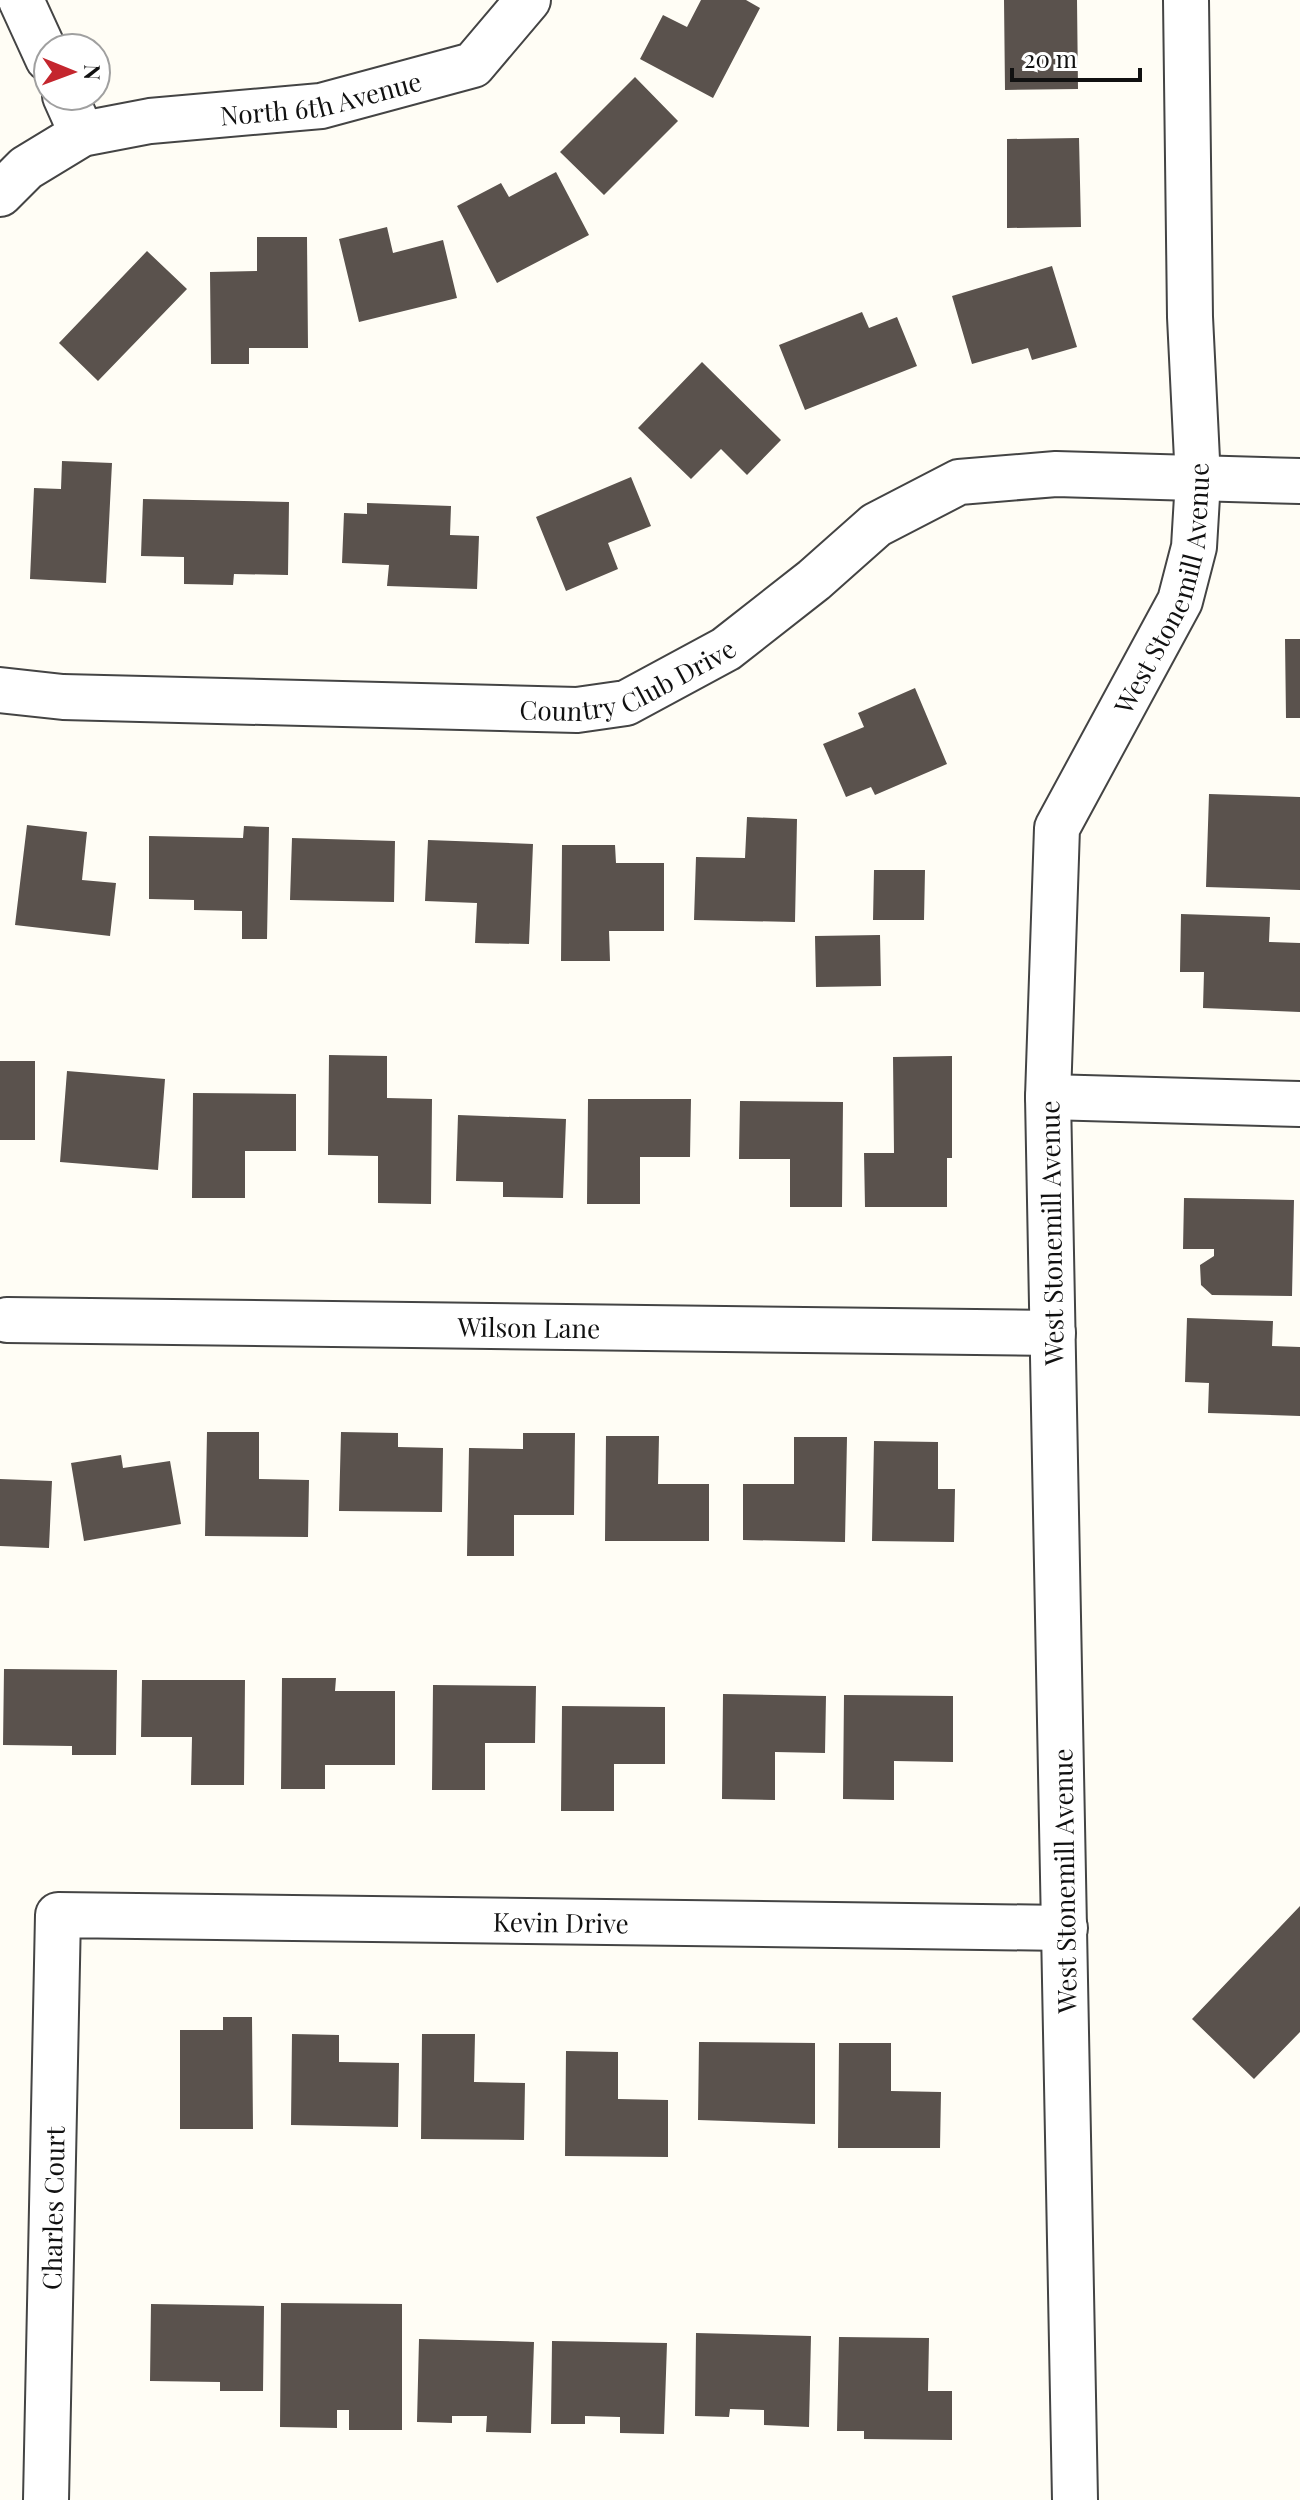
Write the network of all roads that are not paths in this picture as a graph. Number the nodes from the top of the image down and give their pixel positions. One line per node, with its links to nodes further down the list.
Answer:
1 (21, 0): 4 (street)
2 (528, 0): 5 (street, North 6th Avenue)
3 (1186, 0): 7 (street, West Stonemill Avenue)
4 (36, 32)
5 (73, 115): 6 (street, North 6th Avenue)
6 (0, 194)
7 (1198, 480): 8 (street, Country Club Drive); 9 (street, Country Club Drive); 10 (street, West Stonemill Avenue)
8 (1300, 481)
9 (0, 690)
10 (1048, 1097): 11 (street); 13 (street, West Stonemill Avenue)
11 (1300, 1104)
12 (7, 1320): 13 (street, Wilson Lane)
13 (1053, 1333): 15 (street, West Stonemill Avenue)
14 (58, 1915): 15 (street, Kevin Drive); 16 (street, Charles Court)
15 (1065, 1928): 17 (street, West Stonemill Avenue)
16 (46, 2500)
17 (1075, 2500)

